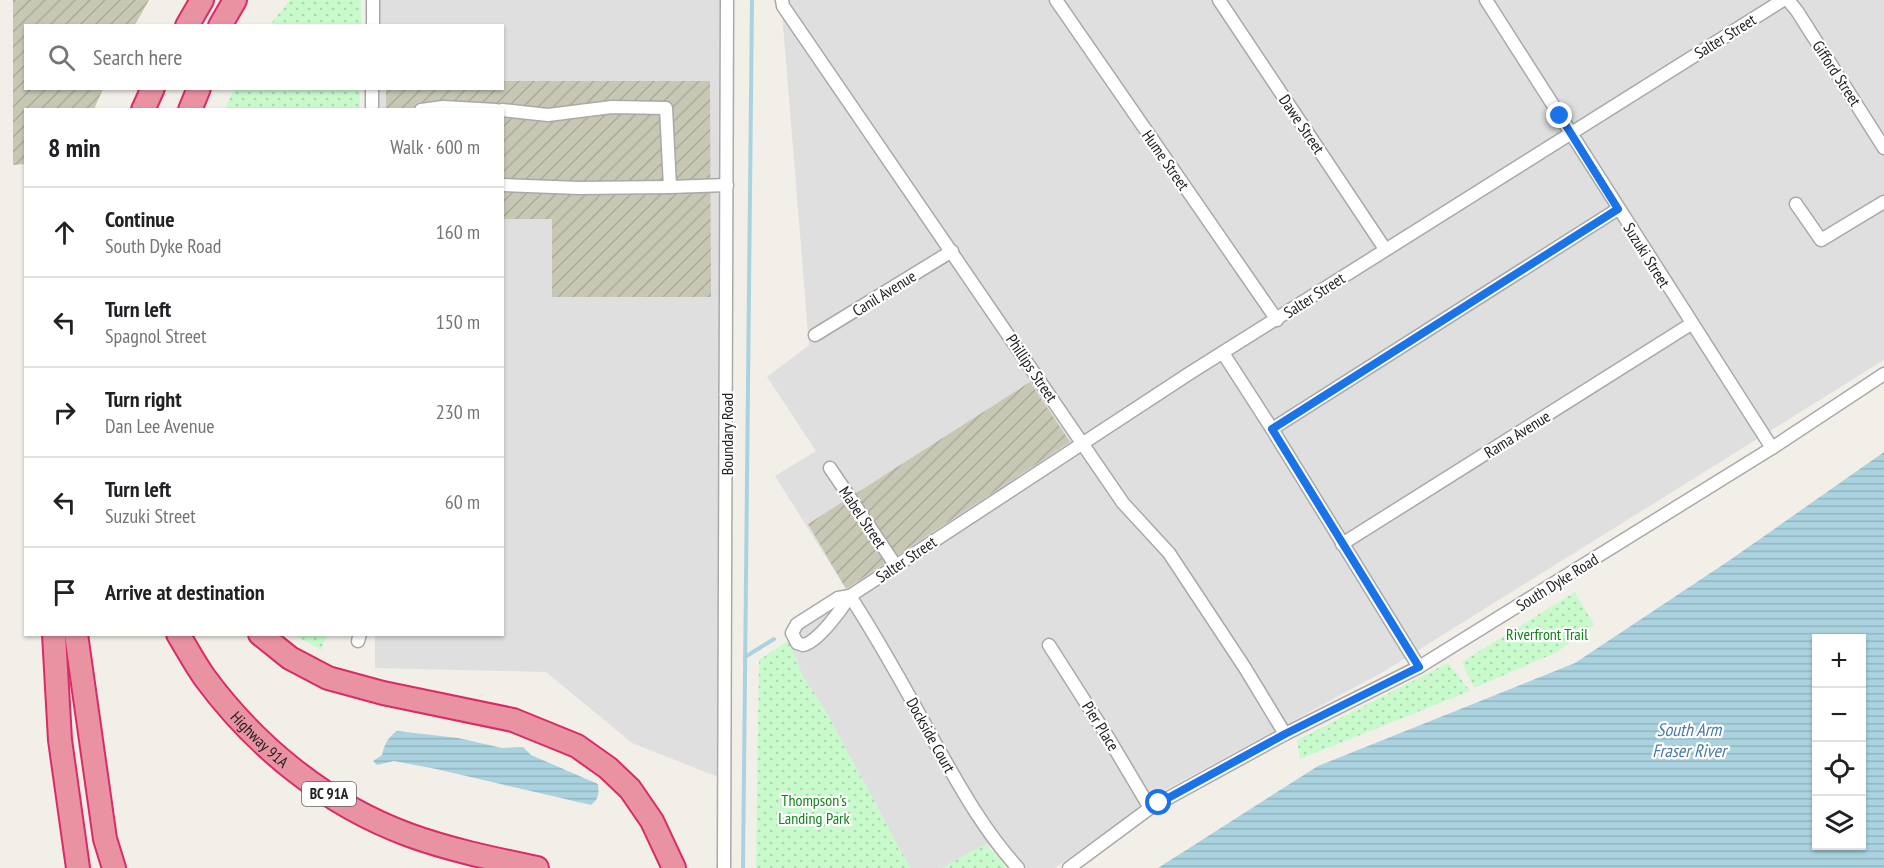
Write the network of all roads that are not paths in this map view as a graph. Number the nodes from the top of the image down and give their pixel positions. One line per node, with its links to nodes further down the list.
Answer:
1 (202, 0): 12 (highway)
2 (235, 0): 13 (highway)
3 (246, 0): 14 (highway)
4 (373, 0): 15 (street)
5 (728, 0): 30 (street, Boundary Road)
6 (782, 0): 36 (street, Phillips Street)
7 (1056, 0): 37 (street, Hume Street)
8 (1219, 0): 35 (street, Dawe Street)
9 (1486, 0): 27 (street, Suzuki Street)
10 (1783, 0): 27 (street, Salter Street)
11 (1788, 0): 28 (street, Gifford Street)
12 (188, 24)
13 (221, 24)
14 (233, 24)
15 (373, 24)
16 (152, 90): 20 (highway)
17 (183, 90): 21 (highway)
18 (198, 90): 22 (highway)
19 (372, 90): 23 (street)
20 (144, 108)
21 (176, 108)
22 (191, 108)
23 (372, 108)
24 (436, 108): 25 (street)
25 (461, 108)
26 (504, 110): 31 (street)
27 (1570, 132): 34 (street, Suzuki Street); 35 (street, Salter Street)
28 (1884, 148)
29 (504, 185): 31 (street)
30 (727, 185): 31 (street); 61 (street, Boundary Road)
31 (670, 187)
32 (1884, 202): 33 (street)
33 (1796, 204)
34 (1618, 209): 38 (street, Suzuki Street); 42 (street)
35 (1385, 249): 37 (street, Salter Street)
36 (952, 250): 39 (street, Canil Avenue); 43 (street, Phillips Street)
37 (1276, 320): 40 (street, Salter Street)
38 (1691, 324): 44 (street, Suzuki Street); 46 (street, Rama Avenue)
39 (815, 335)
40 (1223, 353): 42 (street); 43 (street, Salter Street)
41 (1884, 374): 44 (street, South Dyke Road)
42 (1272, 429): 46 (street)
43 (1082, 442): 47 (street, Salter Street); 55 (street, Phillips Street)
44 (1772, 448): 54 (street, South Dyke Road)
45 (830, 468): 47 (street, Mabel Street)
46 (1342, 544): 54 (street)
47 (896, 566): 48 (street, Salter Street)
48 (850, 596): 48 (street, Salter Street); 62 (street, Dockside Court)
49 (54, 636): 57 (highway)
50 (76, 636): 58 (highway)
51 (179, 636): 59 (highway, Highway 91A / BC 91A)
52 (262, 636): 60 (highway)
53 (1049, 645): 56 (street, Pier Place)
54 (1419, 667): 55 (street, South Dyke Road)
55 (1285, 734): 56 (street, South Dyke Road)
56 (1150, 808): 63 (street, South Dyke Road)
57 (78, 868)
58 (114, 868)
59 (537, 868)
60 (675, 868)
61 (724, 868)
62 (1018, 868)
63 (1069, 868)

